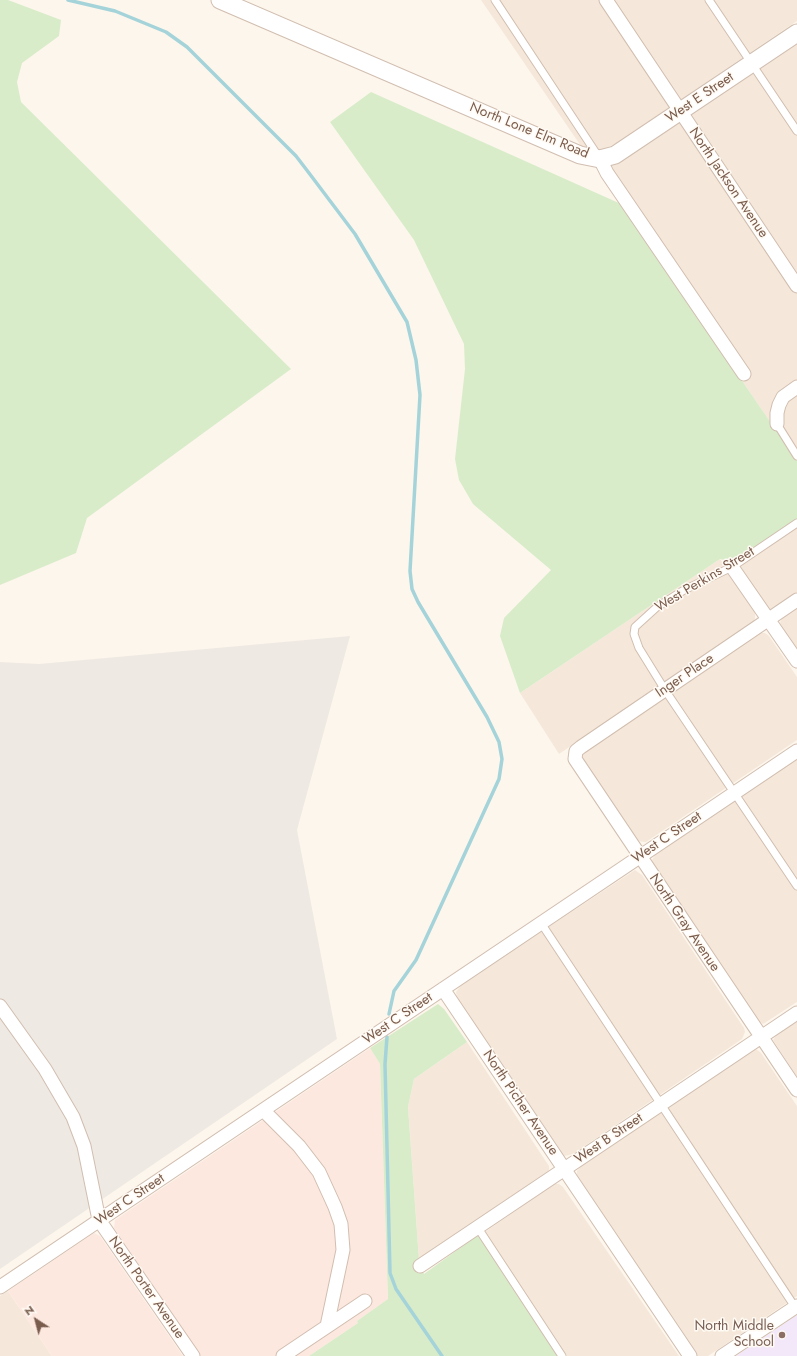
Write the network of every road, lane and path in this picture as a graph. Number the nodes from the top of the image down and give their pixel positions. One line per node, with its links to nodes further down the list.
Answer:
1 (220, 0): 9 (street, North Lone Elm Road)
2 (495, 0): 9 (lane)
3 (606, 0): 7 (street, North Jackson Avenue)
4 (709, 0): 6 (lane)
5 (797, 33): 6 (street, West E Street)
6 (751, 63): 7 (street, West E Street); 8 (lane)
7 (681, 111): 9 (street, West E Street); 10 (street, North Jackson Avenue)
8 (797, 131)
9 (600, 159): 11 (street, North Lone Elm Road)
10 (797, 286)
11 (744, 374)
12 (797, 387): 13 (street)
13 (777, 424): 14 (lane)
14 (797, 456)
15 (797, 523): 16 (lane, West Perkins Street)
16 (732, 567): 18 (street); 20 (lane, West Perkins Street)
17 (797, 600): 18 (street, Inger Place)
18 (769, 619): 19 (street); 20 (street, Inger Place)
19 (797, 661)
20 (665, 690): 22 (street, Inger Place); 23 (lane)
21 (797, 751): 23 (street, West C Street)
22 (575, 754): 24 (street, North Gray Avenue)
23 (734, 793): 24 (street, West C Street); 25 (lane)
24 (639, 857): 26 (street, West C Street); 30 (street, North Gray Avenue)
25 (797, 886)
26 (541, 923): 27 (street, West C Street); 32 (lane)
27 (443, 989): 33 (street, West C Street); 34 (street, North Picher Avenue)
28 (0, 1006): 35 (street, North Porter Avenue)
29 (797, 1013): 30 (street, West B Street)
30 (762, 1037): 31 (street, North Gray Avenue); 32 (street, West B Street)
31 (797, 1090)
32 (661, 1104): 34 (street, West B Street); 40 (lane)
33 (263, 1110): 35 (street, West C Street); 41 (street)
34 (564, 1170): 36 (street, West B Street); 46 (street, North Picher Avenue)
35 (99, 1220): 38 (street, West C Street); 43 (street, North Porter Avenue)
36 (478, 1228): 37 (street, West B Street); 45 (lane)
37 (420, 1266)
38 (0, 1287)
39 (365, 1301): 41 (street)
40 (796, 1306): 42 (street)
41 (327, 1326): 44 (street)
42 (737, 1352): 47 (street)
43 (193, 1356)
44 (283, 1356)
45 (562, 1356)
46 (690, 1356)
47 (722, 1356)

